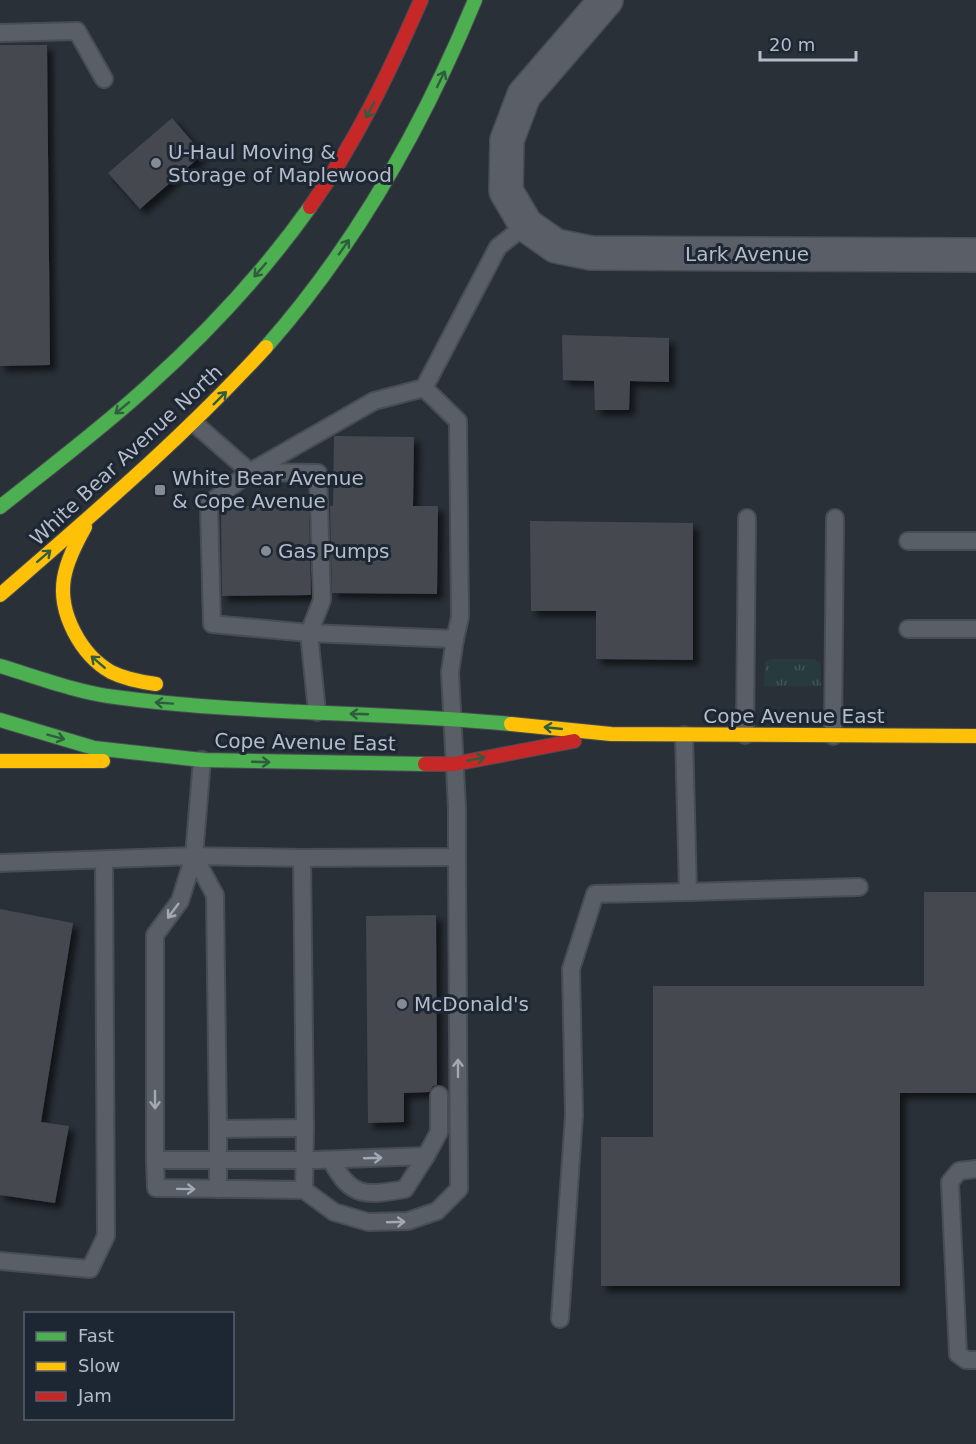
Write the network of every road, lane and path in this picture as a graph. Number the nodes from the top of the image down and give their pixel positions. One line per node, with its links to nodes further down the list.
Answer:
1 (421, 0): 11 (main road, White Bear Avenue North, one-way to 11)
2 (475, 0): 9 (main road, White Bear Avenue North, one-way to 2)
3 (606, 0): 6 (street)
4 (0, 33): 5 (lane)
5 (104, 79)
6 (526, 225): 7 (street, Lark Avenue); 8 (lane)
7 (976, 255)
8 (424, 388): 10 (lane); 21 (lane)
9 (194, 423): 10 (lane); 12 (main road, White Bear Avenue North)
10 (250, 472): 20 (lane); 20 (lane)
11 (4, 498)
12 (92, 514): 17 (main road, White Bear Avenue North, one-way to 12); 23 (main road, one-way to 12)
13 (747, 518): 30 (lane)
14 (835, 518): 31 (lane)
15 (908, 541): 16 (lane)
16 (976, 541)
17 (0, 595)
18 (908, 628): 19 (lane)
19 (976, 629)
20 (309, 633): 21 (lane); 25 (lane)
21 (455, 639): 26 (lane)
22 (0, 666): 25 (main road, Cope Avenue East, one-way to 22)
23 (166, 686)
24 (201, 692): 25 (main road)
25 (317, 712): 26 (main road, Cope Avenue East, one-way to 25)
26 (451, 717): 28 (main road, Cope Avenue East, one-way to 26); 35 (lane)
27 (0, 720): 33 (main road, Cope Avenue East, one-way to 33)
28 (611, 734): 29 (main road, Cope Avenue East); 35 (main road, Cope Avenue East, one-way to 28)
29 (684, 735): 30 (main road, Cope Avenue East); 42 (lane)
30 (745, 735): 31 (main road, Cope Avenue East)
31 (833, 736): 32 (main road, Cope Avenue East)
32 (976, 736)
33 (202, 760): 34 (main road); 35 (main road, Cope Avenue East, one-way to 35); 36 (lane)
34 (0, 761)
35 (454, 764): 37 (lane)
36 (194, 856): 38 (lane); 39 (lane); 45 (lane); 48 (lane, one-way to 48)
37 (457, 857): 38 (lane); 53 (lane, one-way to 37)
38 (302, 858): 44 (lane)
39 (104, 861): 40 (lane); 54 (lane)
40 (0, 863)
41 (860, 887): 42 (lane)
42 (688, 892): 55 (lane)
43 (439, 1095): 46 (lane)
44 (305, 1128): 45 (lane); 49 (lane)
45 (218, 1129): 47 (lane)
46 (426, 1156): 50 (lane, one-way to 46); 50 (lane)
47 (218, 1159): 48 (lane); 49 (lane); 52 (lane)
48 (155, 1160): 52 (lane, one-way to 52)
49 (304, 1160): 50 (lane); 53 (lane)
50 (331, 1160)
51 (976, 1169): 56 (lane)
52 (218, 1189): 53 (lane)
53 (304, 1190)
54 (0, 1261)
55 (560, 1319)
56 (976, 1360)

